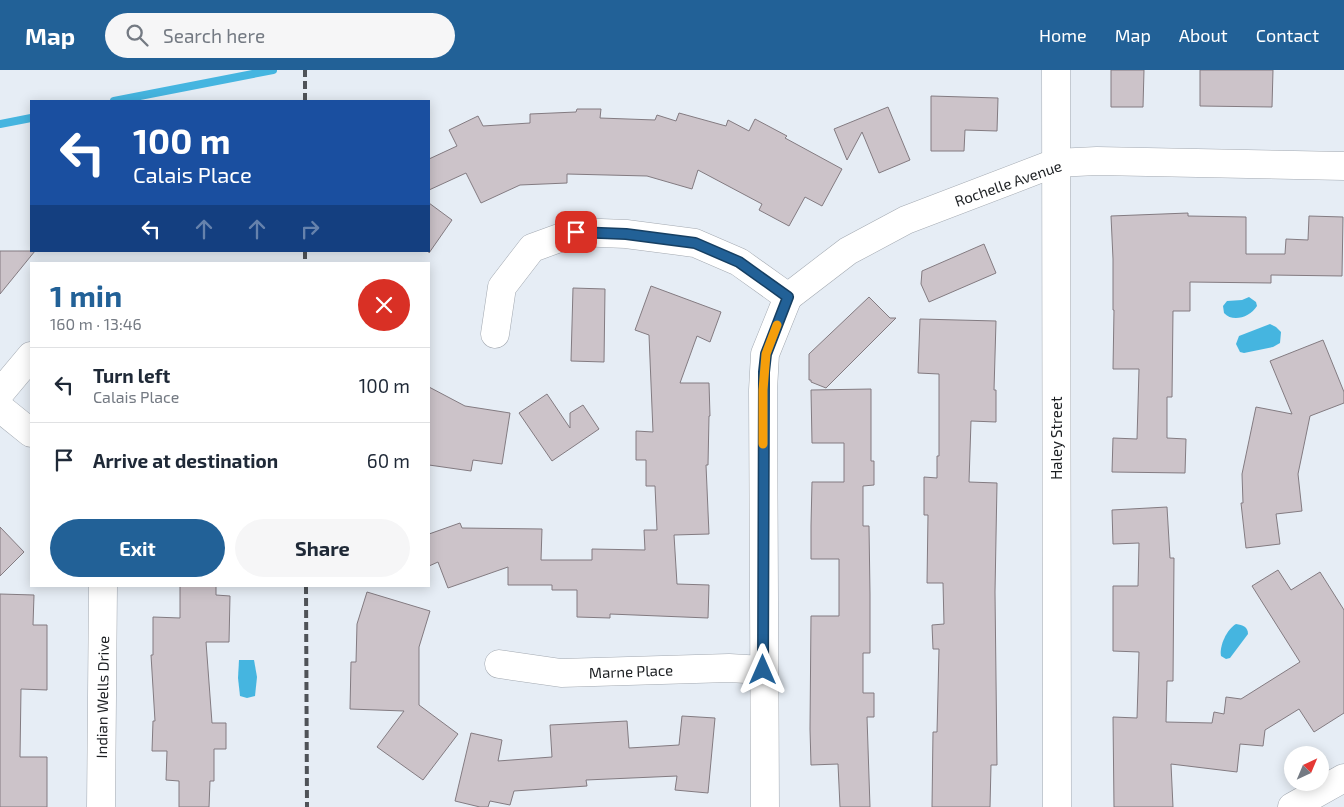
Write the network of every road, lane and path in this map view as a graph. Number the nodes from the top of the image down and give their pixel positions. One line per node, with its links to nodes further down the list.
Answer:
1 (1056, 70): 2 (street, Haley Street)
2 (1055, 163): 3 (street, Rochelle Avenue); 4 (street, Rochelle Avenue); 16 (street, Haley Street)
3 (1344, 166)
4 (788, 297): 5 (street); 12 (street)
5 (496, 334)
6 (30, 357): 7 (street)
7 (0, 393)
8 (0, 408): 9 (street)
9 (30, 432)
10 (104, 587): 14 (street, Indian Wells Drive)
11 (499, 664): 12 (street, Marne Place)
12 (763, 670): 15 (street)
13 (1344, 778): 17 (street)
14 (101, 807)
15 (765, 807)
16 (1058, 807)
17 (1292, 807)

